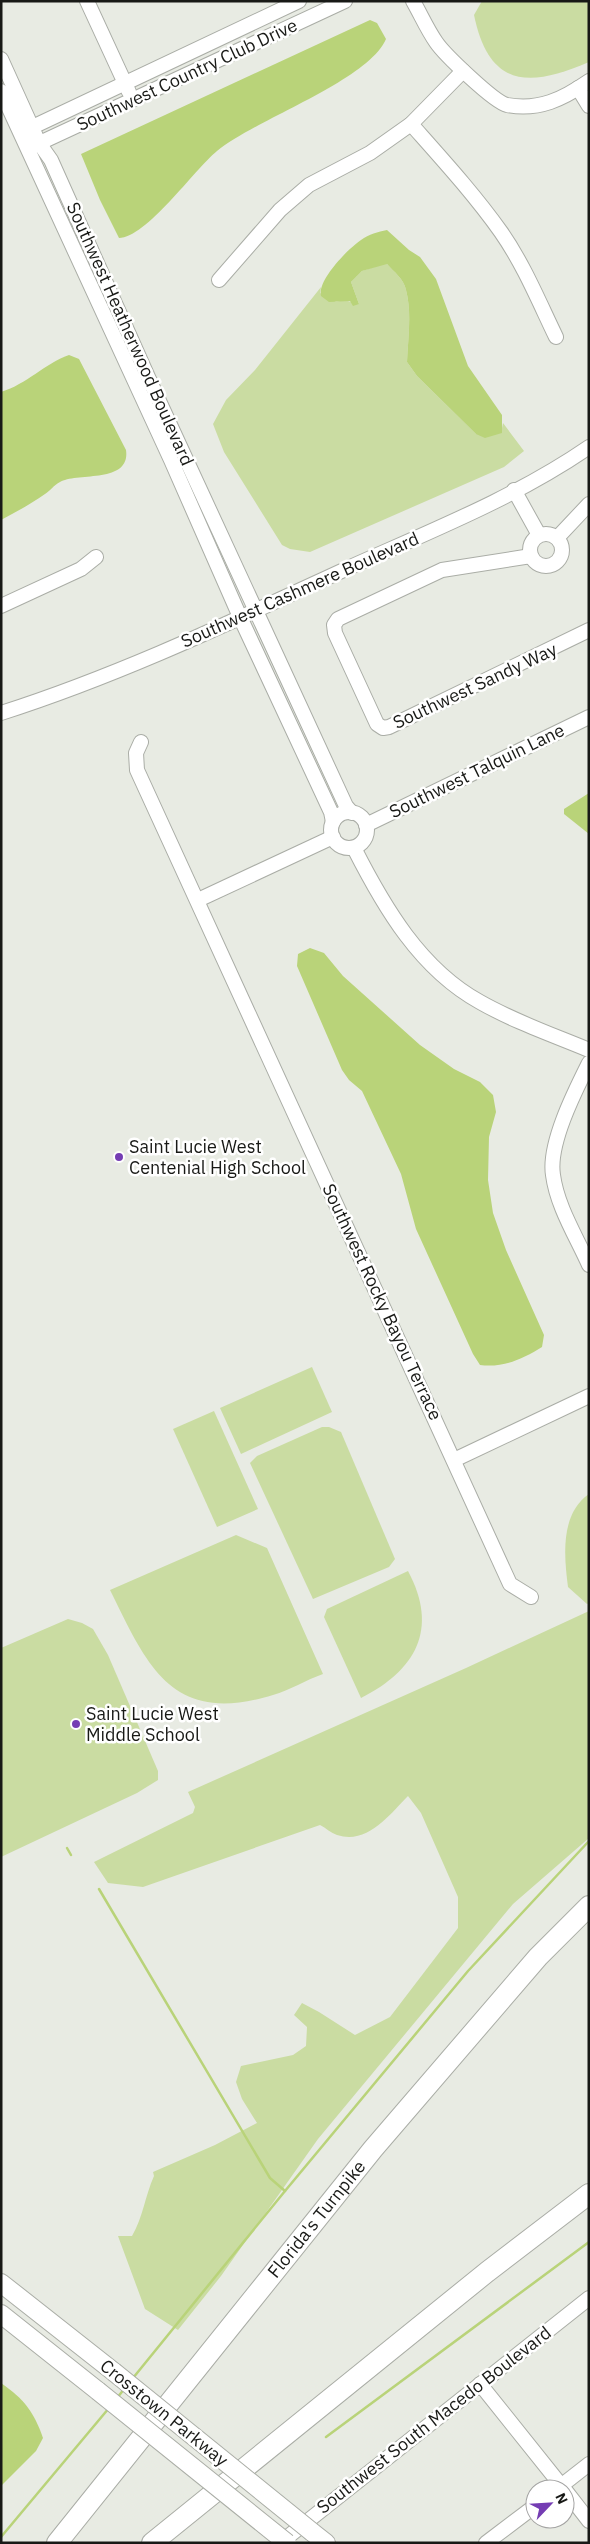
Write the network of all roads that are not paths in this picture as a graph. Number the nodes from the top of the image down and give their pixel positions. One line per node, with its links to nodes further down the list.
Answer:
1 (87, 1): 7 (street)
2 (299, 1): 7 (street, Southwest Country Club Drive)
3 (346, 1): 10 (street, Southwest Country Club Drive)
4 (413, 1): 6 (street)
5 (1, 59): 13 (street, Southwest Heatherwood Boulevard)
6 (463, 71): 8 (street); 12 (street)
7 (125, 84): 10 (street); 13 (street, Southwest Country Club Drive)
8 (583, 85): 11 (street)
9 (1, 91): 13 (street, Southwest Heatherwood Boulevard)
10 (133, 99): 14 (street, Southwest Country Club Drive)
11 (589, 106)
12 (411, 124): 15 (street); 16 (street)
13 (26, 130): 14 (street, Southwest Heatherwood Boulevard)
14 (33, 146): 25 (street, Southwest Heatherwood Boulevard); 26 (street, Southwest Heatherwood Boulevard)
15 (219, 280)
16 (556, 337)
17 (589, 447): 18 (street, Southwest Cashmere Boulevard)
18 (514, 490): 20 (street); 25 (street, Southwest Cashmere Boulevard)
19 (589, 504): 21 (street)
20 (539, 535): 21 (street); 22 (street)
21 (557, 538): 22 (street)
22 (531, 556): 27 (street, Southwest Sandy Way)
23 (96, 557): 24 (street)
24 (1, 606)
25 (257, 610): 26 (street, Southwest Cashmere Boulevard); 30 (street, Southwest Heatherwood Boulevard)
26 (240, 617): 28 (street, Southwest Cashmere Boulevard); 32 (street, Southwest Heatherwood Boulevard)
27 (589, 630)
28 (1, 713)
29 (589, 717): 35 (street, Southwest Talquin Lane)
30 (313, 733): 32 (street); 33 (street, Southwest Heatherwood Boulevard)
31 (141, 742): 38 (street, Southwest Rocky Bayou Terrace)
32 (300, 742): 34 (street, Southwest Heatherwood Boulevard)
33 (352, 813): 34 (street); 35 (street)
34 (333, 822): 36 (street)
35 (366, 825): 37 (street)
36 (333, 837): 37 (street); 38 (street)
37 (354, 848): 39 (street)
38 (198, 900): 43 (street, Southwest Rocky Bayou Terrace)
39 (589, 1050)
40 (589, 1062): 41 (street)
41 (589, 1265)
42 (589, 1396): 43 (street)
43 (454, 1460): 44 (street, Southwest Rocky Bayou Terrace)
44 (531, 1597)
45 (589, 1906): 47 (highway, Florida's Turnpike)
46 (589, 1921): 47 (highway)
47 (509, 1991): 59 (highway, Florida's Turnpike)
48 (587, 2194): 60 (highway)
49 (1, 2283): 63 (main road, Crosstown Parkway, bridge)
50 (589, 2298): 52 (street, Southwest South Macedo Boulevard)
51 (1, 2314): 62 (main road, Crosstown Parkway, bridge)
52 (480, 2384): 54 (street); 61 (street, Southwest South Macedo Boulevard)
53 (589, 2464): 55 (street)
54 (554, 2479)
55 (573, 2479)
56 (575, 2504): 58 (street)
57 (525, 2514): 64 (street)
58 (589, 2521)
59 (57, 2543)
60 (152, 2543)
61 (280, 2543)
62 (287, 2543)
63 (326, 2543)
64 (486, 2543)

